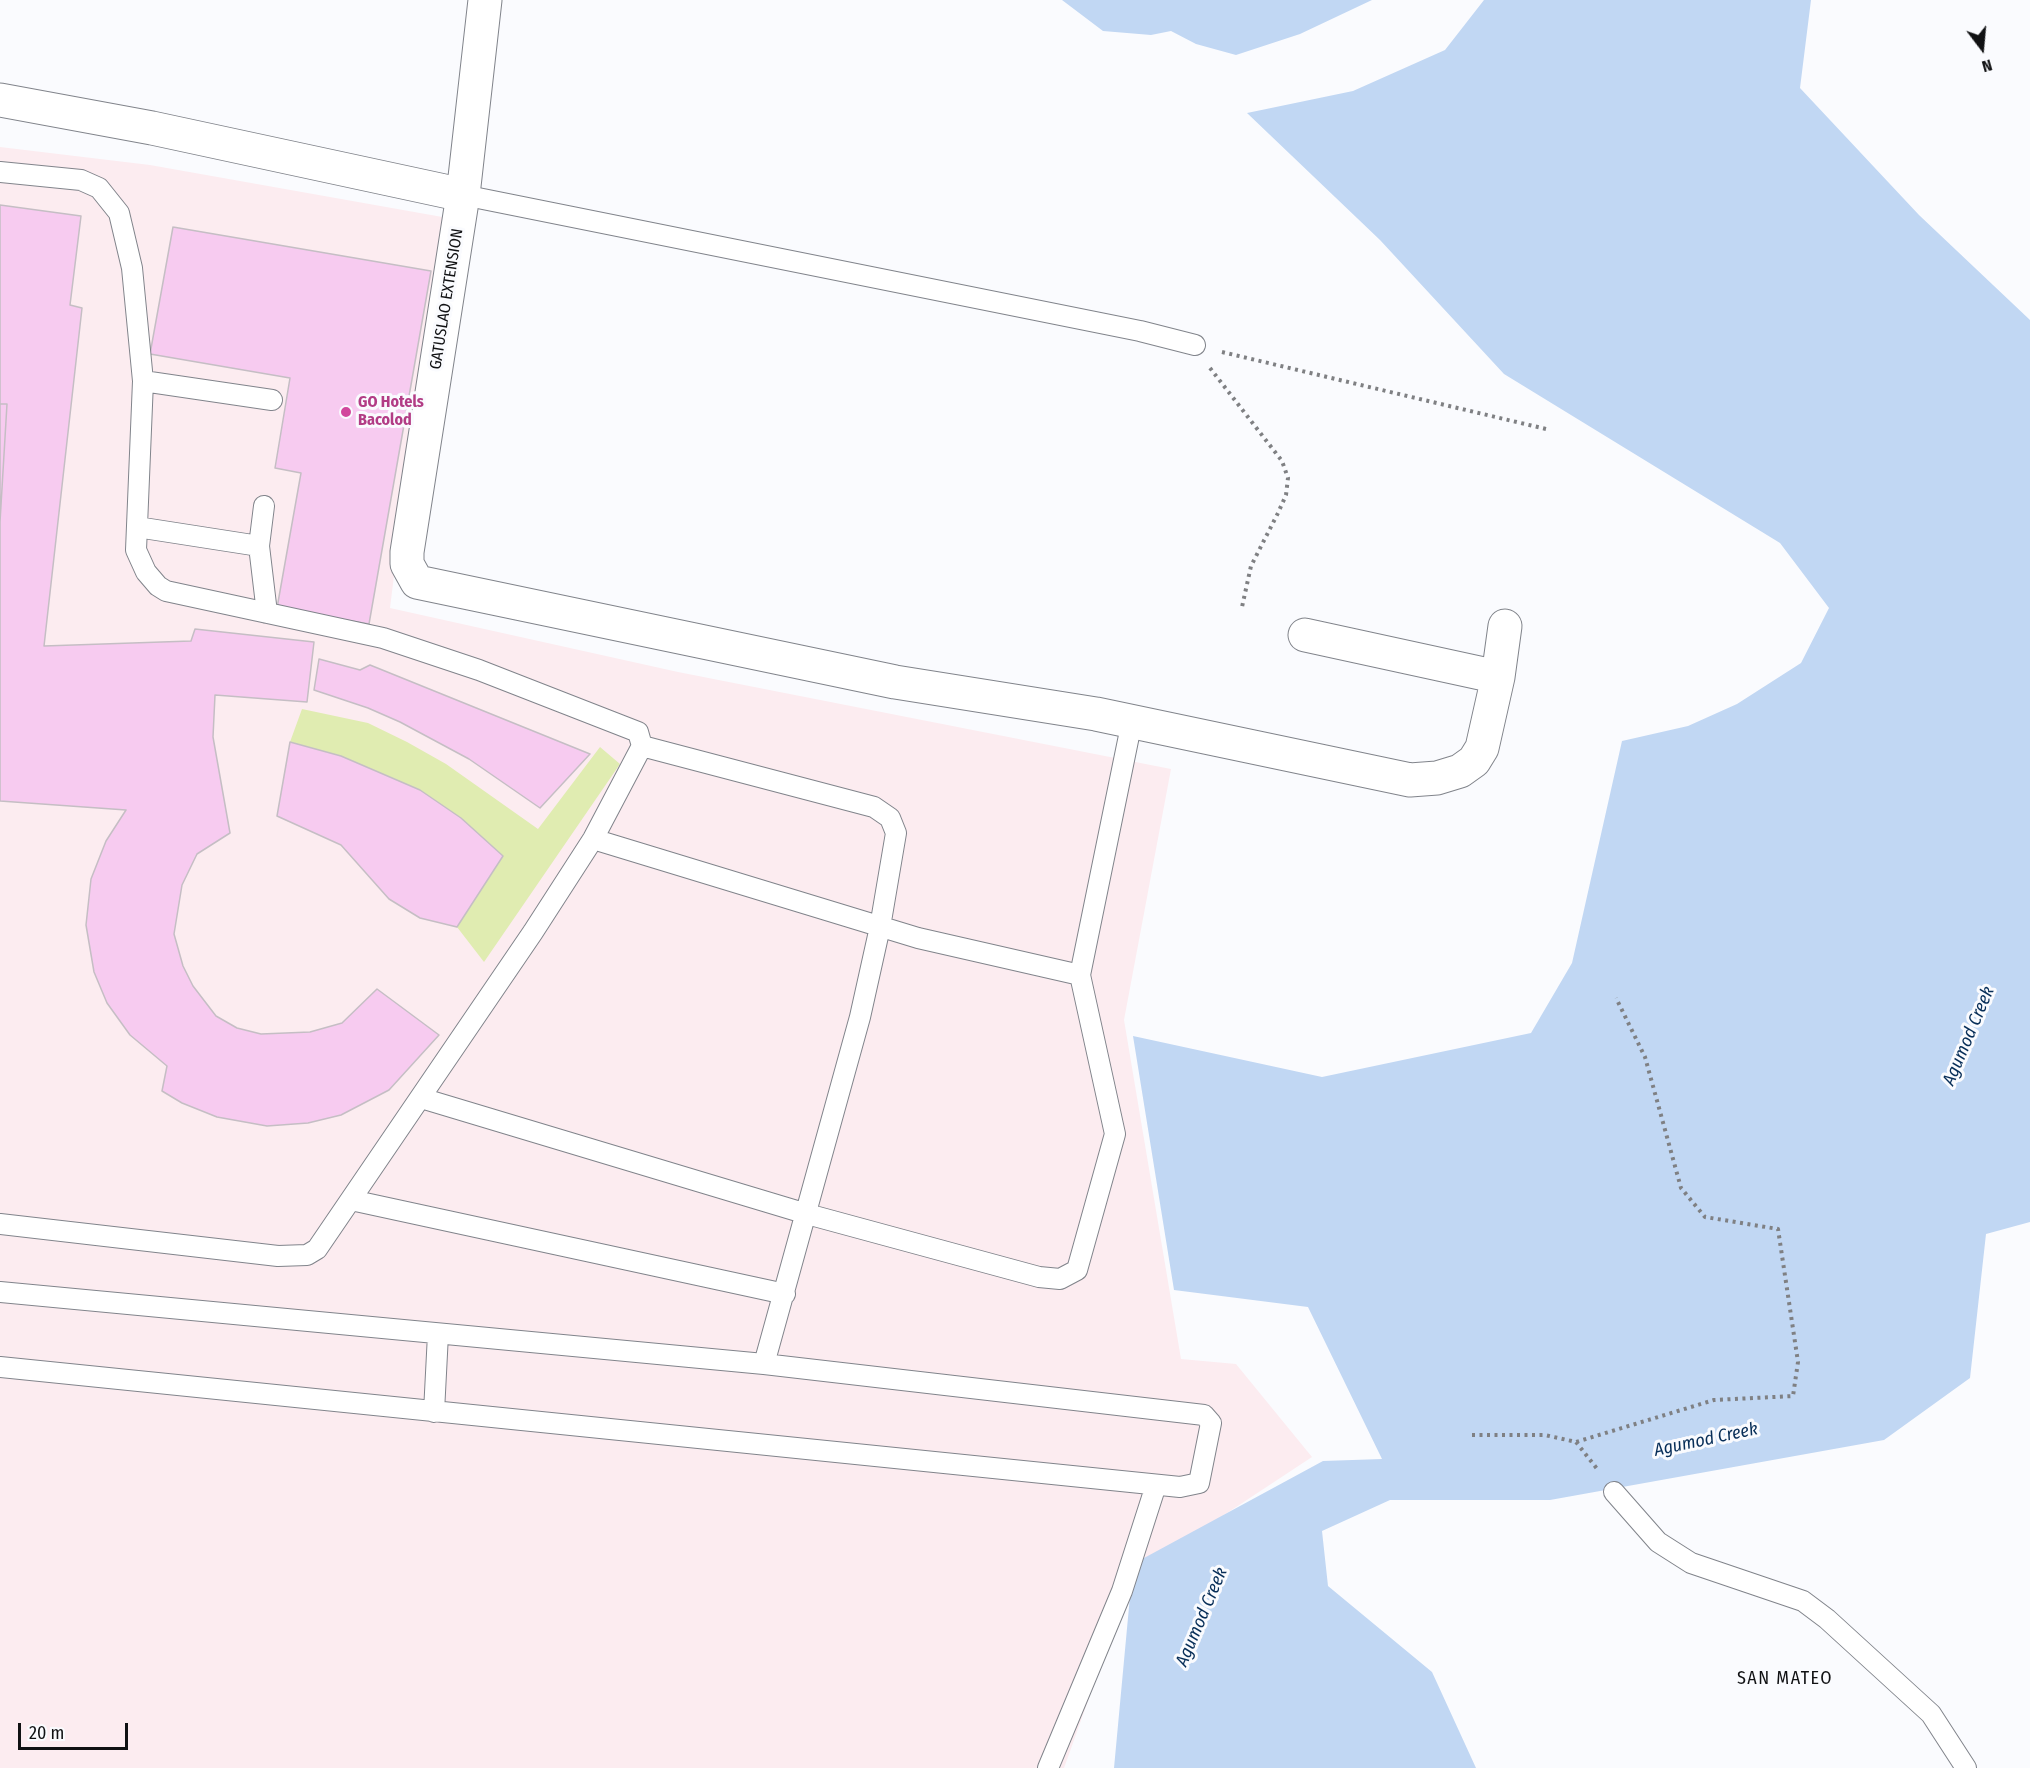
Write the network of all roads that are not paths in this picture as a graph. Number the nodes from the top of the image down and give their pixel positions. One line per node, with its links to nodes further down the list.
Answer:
1 (485, 0): 4 (street, GATUSLAO EXTENSION)
2 (0, 100): 4 (street)
3 (0, 172): 6 (lane)
4 (463, 195): 5 (lane); 15 (street, GATUSLAO EXTENSION)
5 (1195, 345)
6 (143, 381): 7 (lane); 9 (lane)
7 (272, 400)
8 (264, 506): 10 (lane)
9 (137, 527): 10 (lane); 11 (lane)
10 (259, 546): 11 (lane)
11 (267, 613): 16 (lane)
12 (1505, 626): 14 (street)
13 (1305, 635): 14 (street)
14 (1498, 677): 15 (street)
15 (1132, 721): 19 (lane)
16 (642, 746): 17 (lane); 18 (lane)
17 (593, 839): 18 (lane); 20 (lane)
18 (880, 927): 19 (lane); 22 (lane)
19 (1080, 975): 22 (lane)
20 (421, 1098): 21 (lane); 22 (lane)
21 (351, 1200): 23 (lane); 25 (lane)
22 (807, 1214): 25 (lane)
23 (0, 1224)
24 (0, 1292): 26 (lane)
25 (785, 1294): 27 (lane)
26 (438, 1334): 27 (lane); 29 (lane)
27 (764, 1365): 30 (lane)
28 (0, 1367): 29 (lane)
29 (434, 1412): 30 (lane)
30 (1156, 1485): 32 (lane)
31 (1614, 1492): 33 (lane)
32 (1048, 1768)
33 (1966, 1768)

